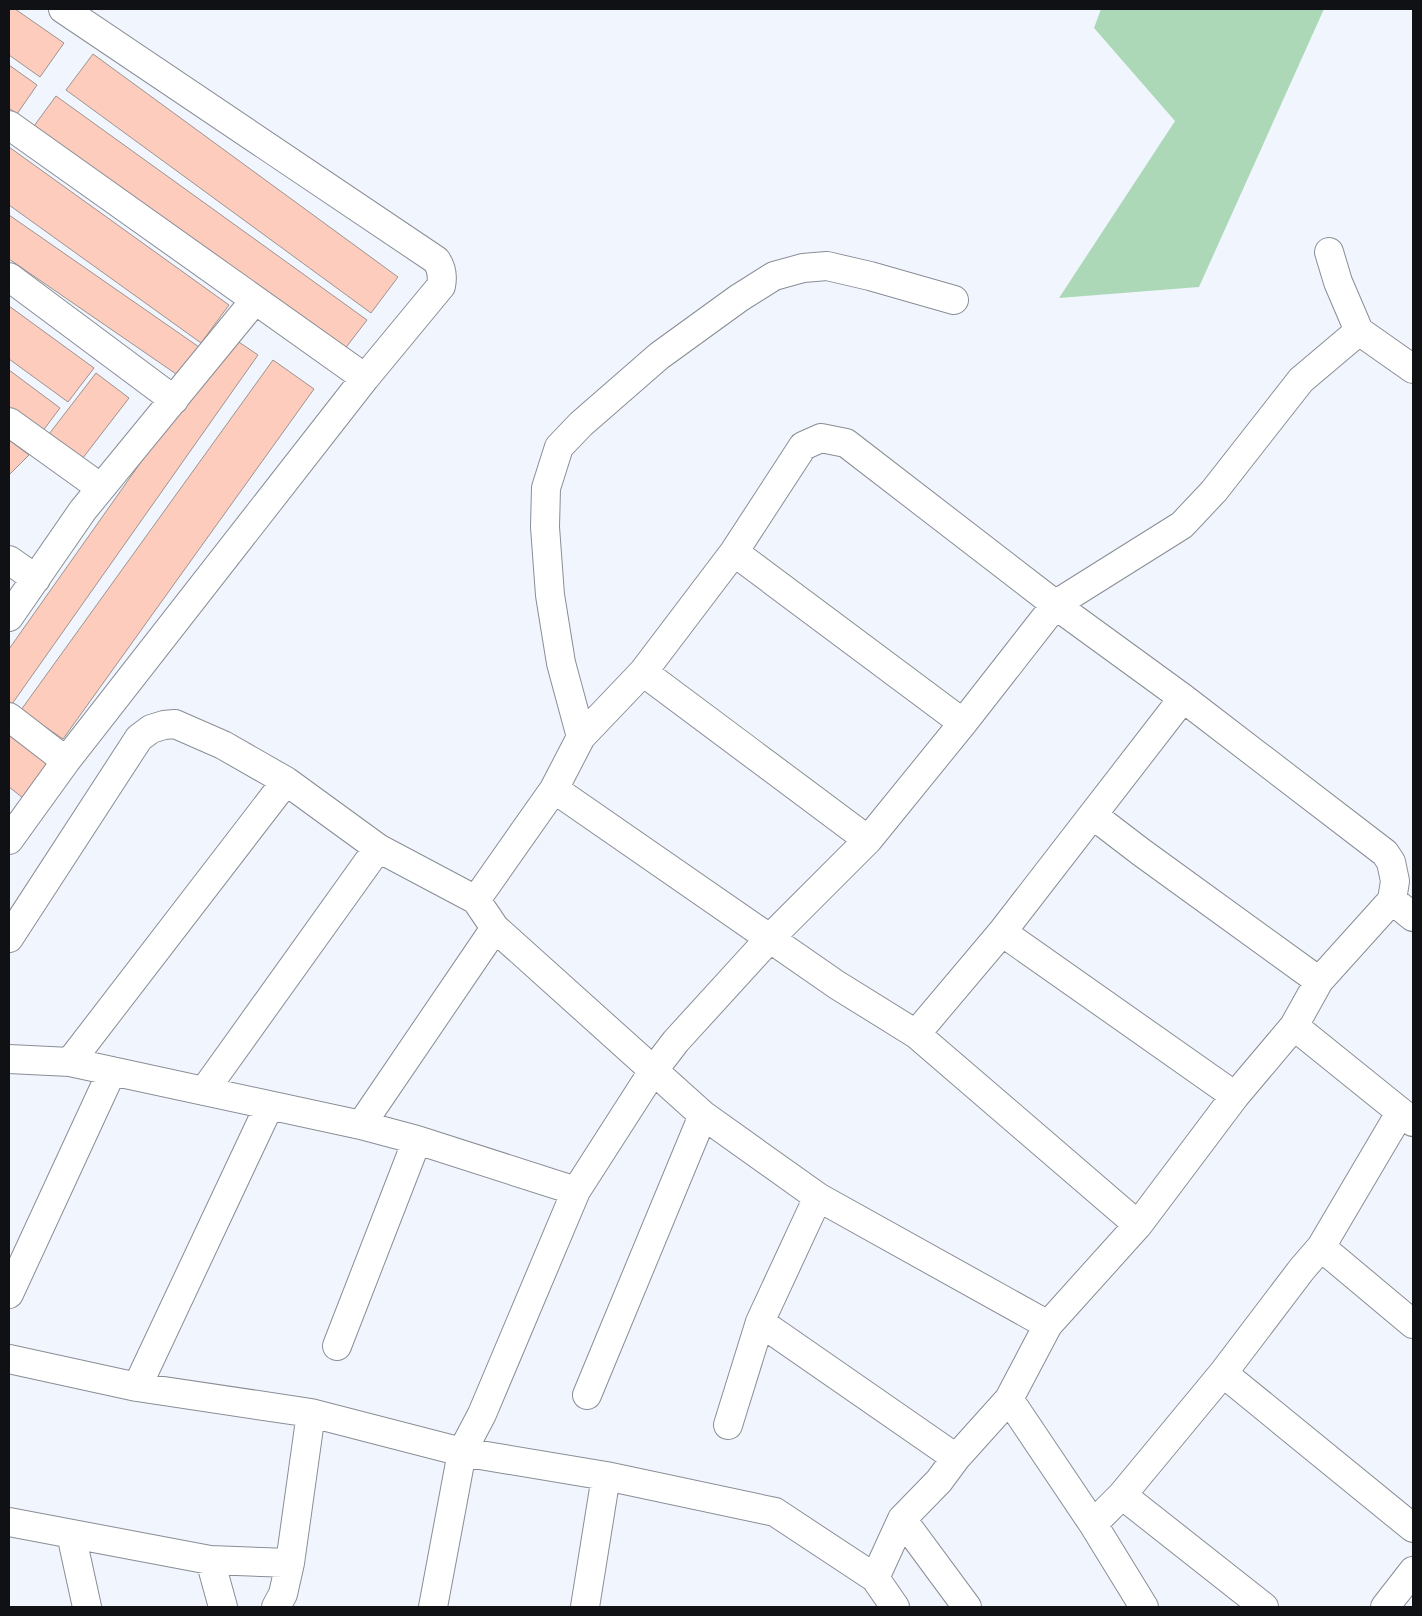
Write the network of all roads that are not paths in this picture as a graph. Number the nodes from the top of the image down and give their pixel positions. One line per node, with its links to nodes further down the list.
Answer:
1 (63, 9): 9 (street)
2 (9, 125): 5 (street)
3 (1329, 252): 7 (street)
4 (9, 277): 10 (street)
5 (255, 300): 9 (street); 10 (street)
6 (954, 300): 22 (street)
7 (1359, 331): 8 (street); 16 (street)
8 (1413, 369)
9 (365, 378): 23 (street)
10 (174, 400): 12 (street)
11 (9, 422): 12 (street)
12 (101, 488): 15 (street)
13 (734, 552): 16 (street); 18 (street); 21 (street)
14 (9, 560): 15 (street)
15 (36, 579): 17 (street)
16 (1056, 604): 19 (street); 21 (street)
17 (9, 617)
18 (643, 672): 22 (street); 28 (street)
19 (1184, 698): 26 (street); 31 (street)
20 (9, 716): 23 (street)
21 (963, 723): 28 (street)
22 (581, 737): 25 (street)
23 (66, 762): 27 (street)
24 (286, 780): 29 (street); 35 (street); 41 (street)
25 (554, 789): 30 (street); 36 (street)
26 (1094, 816): 34 (street); 37 (street)
27 (9, 840)
28 (868, 840): 36 (street)
29 (378, 848): 30 (street); 44 (street)
30 (476, 900): 33 (street)
31 (1392, 900): 32 (street); 37 (street)
32 (1413, 917)
33 (496, 928): 43 (street); 49 (street)
34 (1002, 932): 39 (street); 45 (street)
35 (9, 938)
36 (770, 938): 39 (street); 43 (street)
37 (1319, 981): 38 (street)
38 (1294, 1026): 45 (street); 48 (street)
39 (916, 1034): 53 (street)
40 (9, 1059): 41 (street)
41 (70, 1062): 42 (street)
42 (112, 1071): 44 (street); 55 (street)
43 (654, 1072): 47 (street); 51 (street)
44 (204, 1091): 46 (street)
45 (1235, 1096): 53 (street)
46 (269, 1106): 49 (street); 62 (street)
47 (703, 1115): 52 (street); 63 (street)
48 (1407, 1118): 54 (street)
49 (361, 1125): 50 (street)
50 (417, 1140): 51 (street); 59 (street)
51 (576, 1192): 67 (street)
52 (818, 1197): 56 (street); 58 (street)
53 (1138, 1225): 58 (street)
54 (1321, 1247): 57 (street); 61 (street)
55 (9, 1294)
56 (760, 1322): 66 (street); 68 (street)
57 (1413, 1324)
58 (1048, 1325): 64 (street)
59 (337, 1346)
60 (9, 1359): 62 (street)
61 (1223, 1373): 70 (street); 74 (street)
62 (137, 1387): 65 (street)
63 (587, 1395)
64 (1009, 1399): 68 (street); 73 (street)
65 (311, 1413): 67 (street); 77 (street)
66 (728, 1425)
67 (462, 1452): 69 (street); 83 (street)
68 (956, 1458): 71 (street)
69 (606, 1476): 79 (street); 84 (street)
70 (1122, 1495): 73 (street); 88 (street)
71 (902, 1519): 79 (street); 86 (street)
72 (9, 1522): 75 (street)
73 (1093, 1524): 87 (street)
74 (1413, 1528)
75 (71, 1534): 76 (street); 80 (street)
76 (210, 1560): 77 (street); 81 (street)
77 (290, 1563): 82 (street)
78 (1413, 1571): 89 (street)
79 (874, 1578): 85 (street)
80 (87, 1607)
81 (223, 1607)
82 (276, 1607)
83 (433, 1607)
84 (585, 1607)
85 (895, 1607)
86 (967, 1607)
87 (1144, 1607)
88 (1264, 1607)
89 (1385, 1607)

